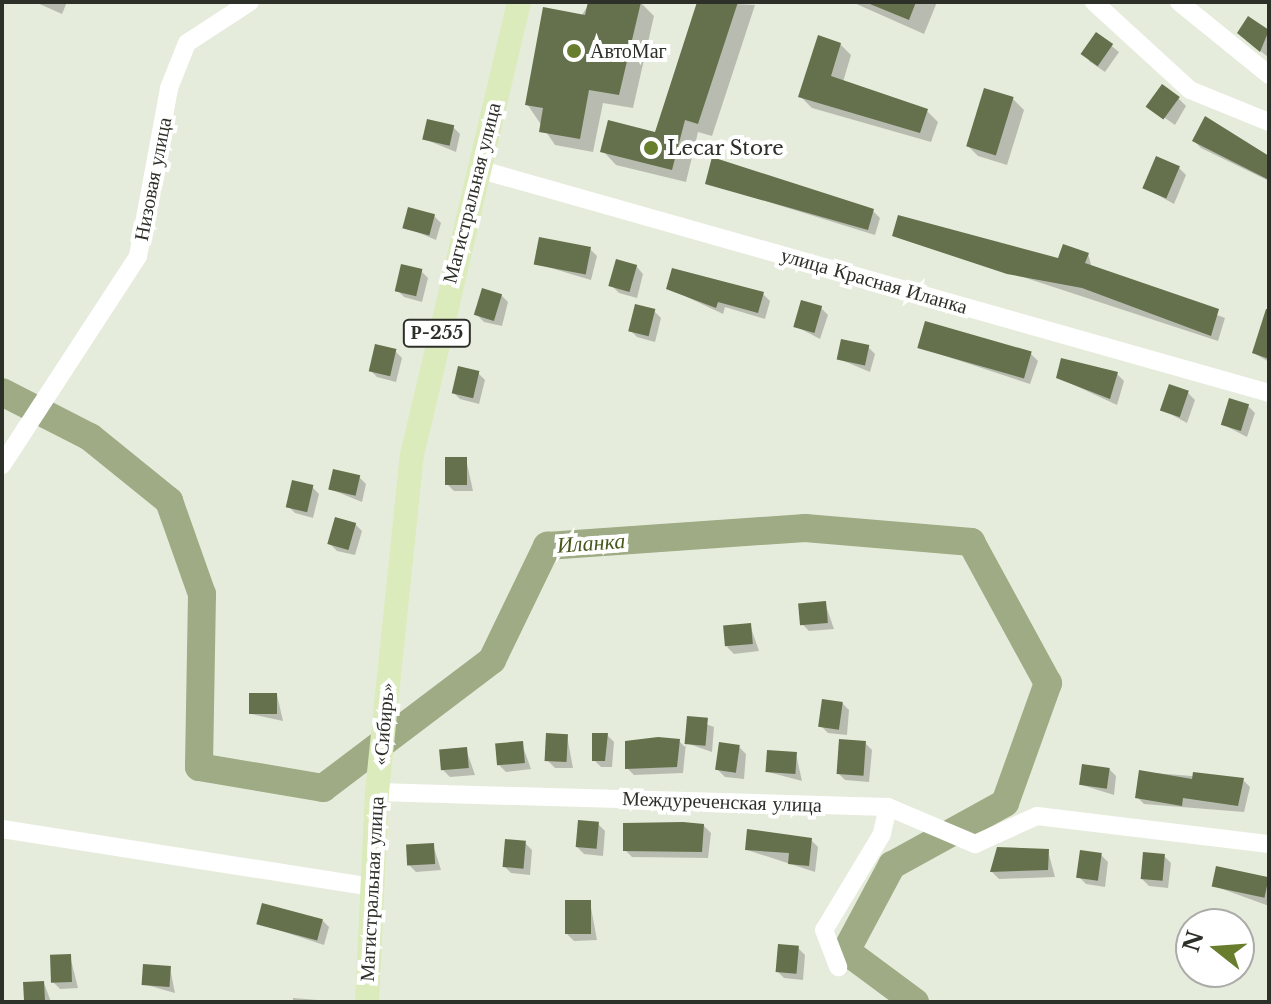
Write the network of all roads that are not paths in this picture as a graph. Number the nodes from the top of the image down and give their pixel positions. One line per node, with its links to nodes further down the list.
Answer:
1 (250, 2): 9 (street, Низовая улица)
2 (519, 2): 7 (main road, Магистральная улица / Р-255)
3 (1094, 2): 6 (street)
4 (1179, 2): 5 (street)
5 (1269, 75)
6 (1269, 122)
7 (478, 169): 8 (street, улица Красная Иланка); 10 (main road, Магистральная улица / Р-255)
8 (1269, 393)
9 (2, 465)
10 (389, 670): 11 (main road, «Сибирь» / Р-255)
11 (378, 784): 12 (street, Междуреченская улица); 15 (main road, Магистральная улица / Р-255)
12 (888, 807): 14 (street); 16 (street)
13 (2, 829): 15 (street)
14 (1269, 844)
15 (371, 887): 17 (main road, Магистральная улица / Р-255)
16 (838, 967)
17 (367, 1002)

